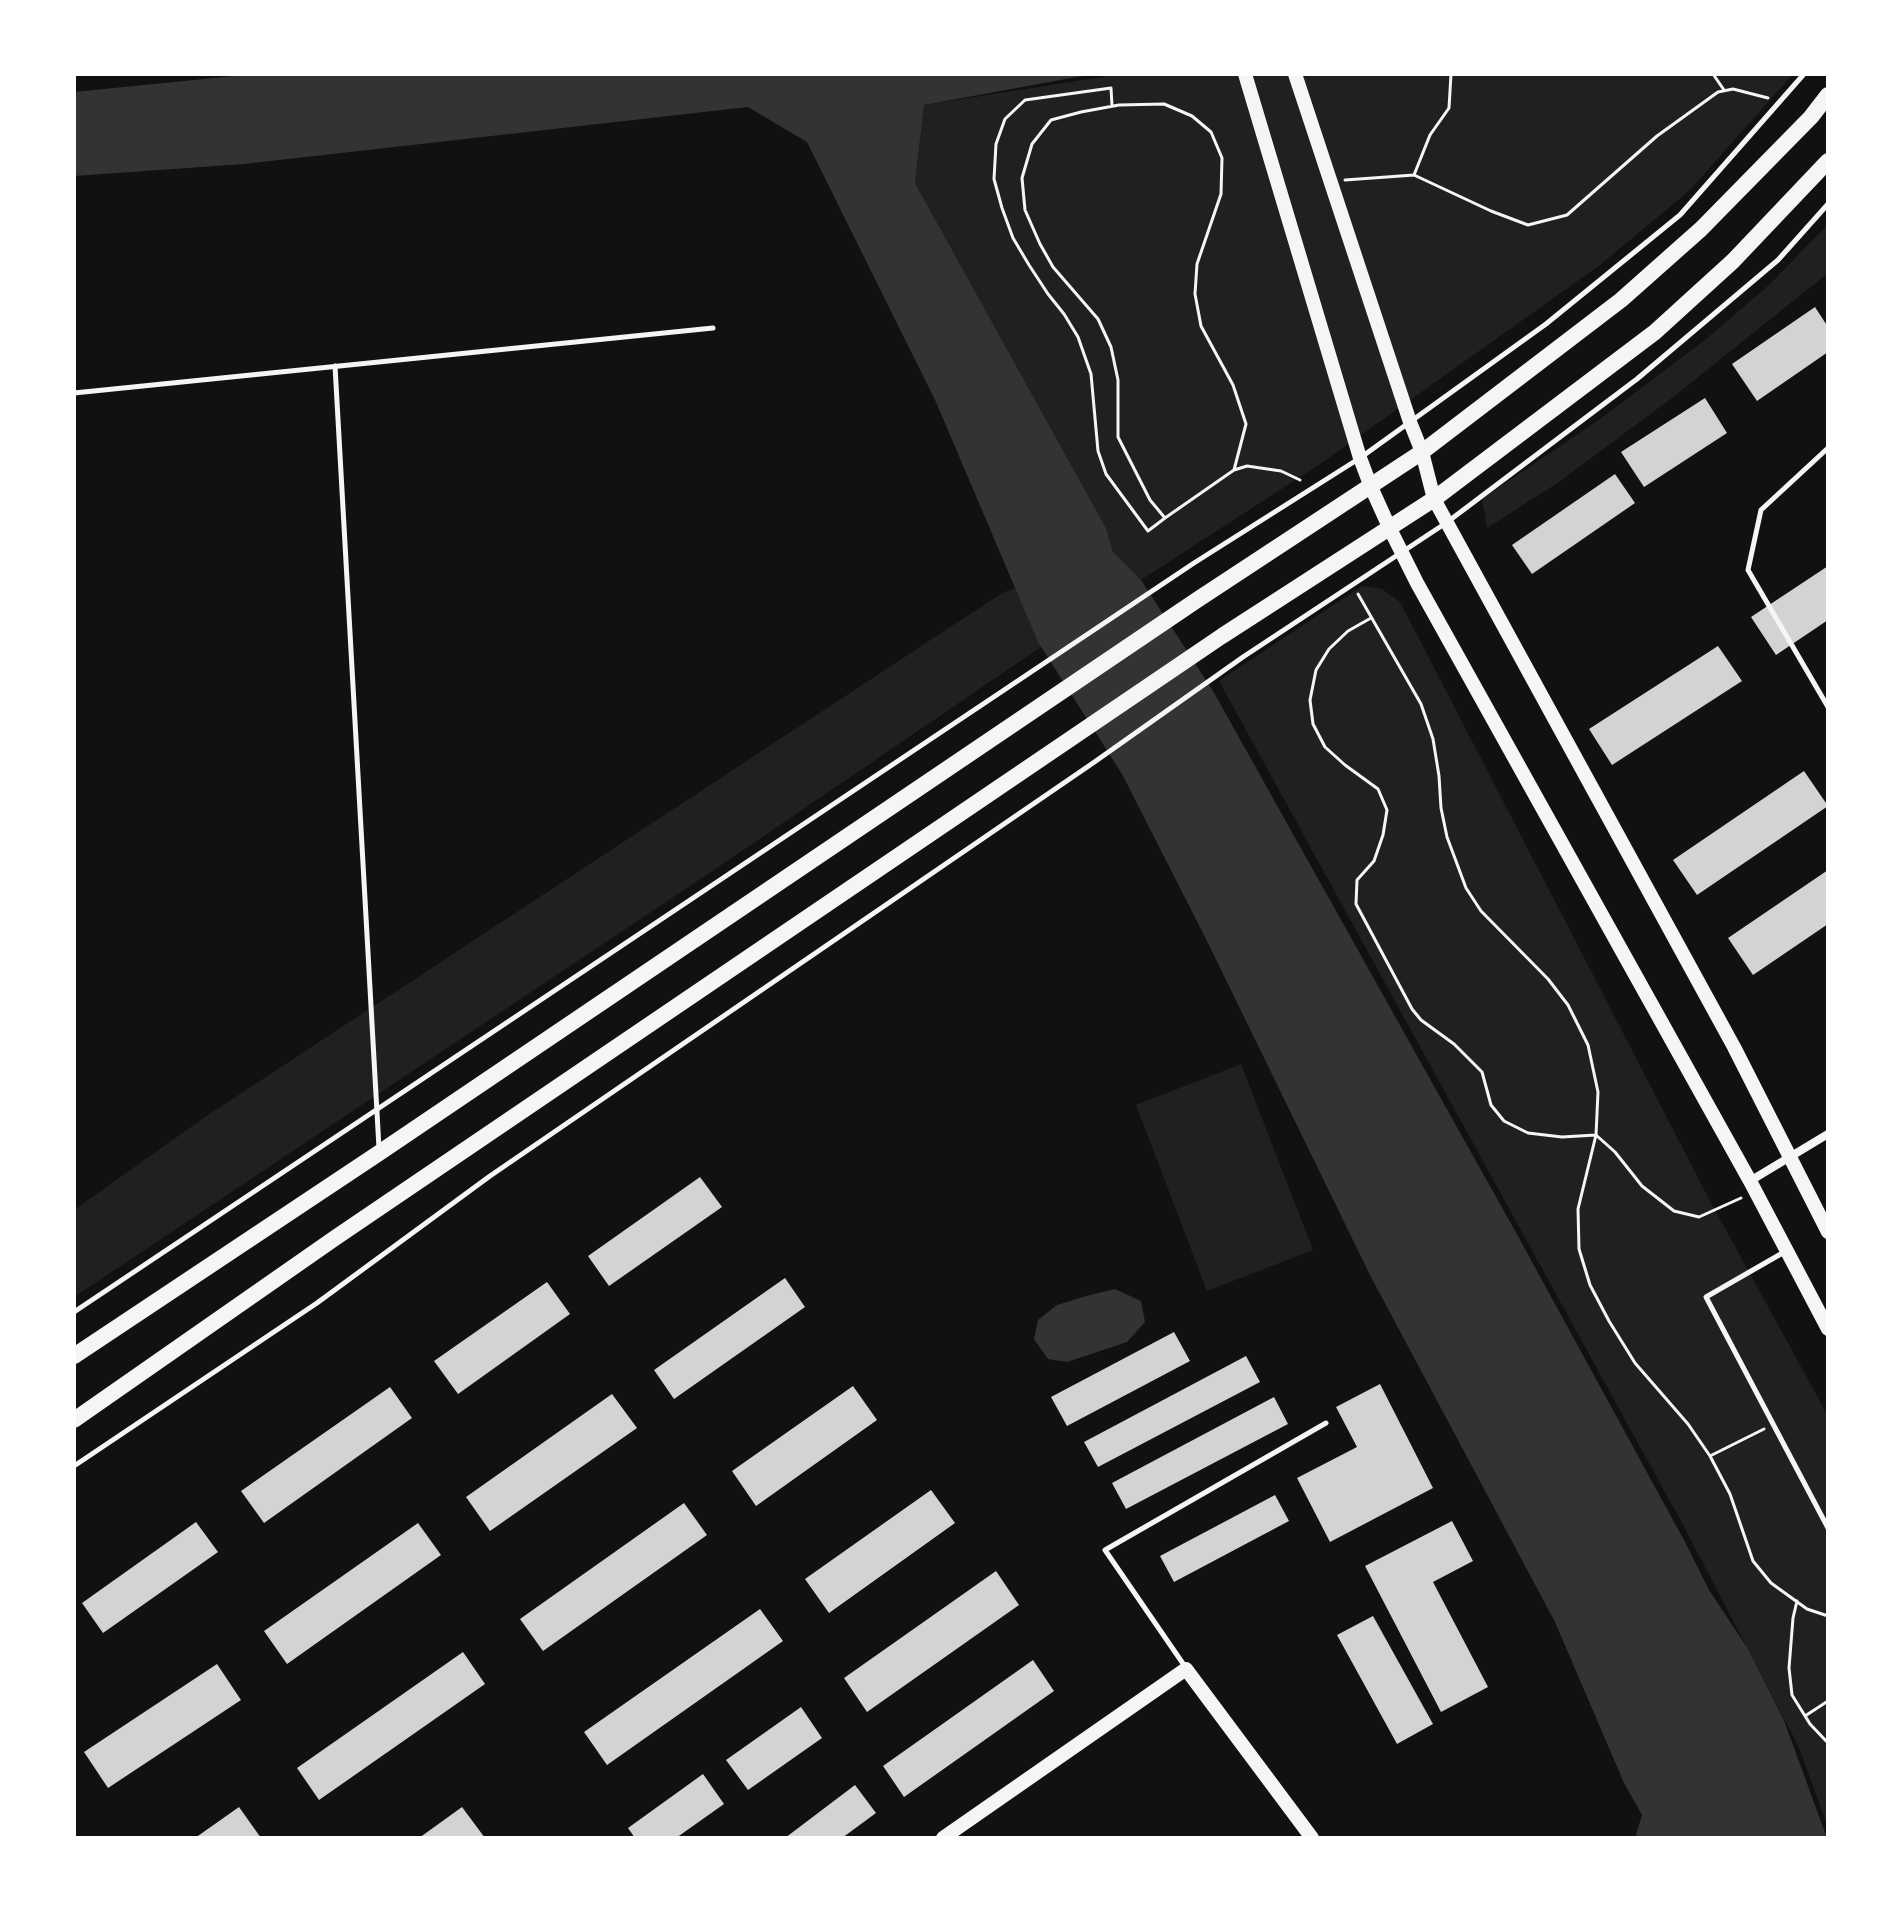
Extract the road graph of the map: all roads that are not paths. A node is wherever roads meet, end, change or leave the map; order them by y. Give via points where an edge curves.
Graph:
1 (1245, 74) edge
2 (1804, 74) edge
3 (1297, 81) edge
4 (1828, 95) edge
5 (1828, 161) edge
6 (1828, 204) edge
7 (713, 328) dead end
8 (335, 366) junction
9 (74, 393) edge
10 (1410, 422) junction
11 (1828, 448) edge
12 (1422, 452) junction
13 (1360, 458) junction
14 (1371, 487) junction
15 (1434, 499) junction
16 (1446, 523) junction
17 (1390, 529) junction
18 (1402, 551) junction
19 (1828, 707) edge
20 (1828, 1134) edge
21 (379, 1153) junction
22 (1790, 1158) junction
23 (1753, 1186) junction
24 (1828, 1232) edge
25 (1786, 1250) junction
26 (74, 1312) edge
27 (1828, 1329) edge
28 (74, 1356) edge
29 (74, 1420) edge
30 (1326, 1423) dead end
31 (74, 1466) edge
32 (1828, 1528) edge
33 (1186, 1669) junction
34 (943, 1838) edge
35 (1312, 1838) edge

1 - 13 main road
2 - 10 lane via 1680,215 1546,324
3 - 10 main road
4 - 12 main road via 1701,229 1621,300
5 - 15 main road via 1733,261 1655,332
6 - 16 lane via 1778,260 1649,369
7 - 8 lane
8 - 9 lane
8 - 21 lane
10 - 12 main road
10 - 13 lane
11 - 19 lane via 1761,510 1748,570
12 - 14 main road
12 - 15 main road
13 - 14 main road
13 - 26 lane via 1194,563
14 - 17 main road
14 - 21 main road
15 - 16 main road
15 - 17 main road
16 - 18 lane
16 - 22 main road via 1728,1034
17 - 18 main road
17 - 29 main road via 1222,636
18 - 23 main road
18 - 31 lane
20 - 22 street
21 - 28 main road
22 - 23 street
22 - 24 main road
23 - 25 main road
25 - 27 main road
25 - 32 lane via 1706,1297
30 - 33 lane via 1105,1550
33 - 34 main road
33 - 35 main road

